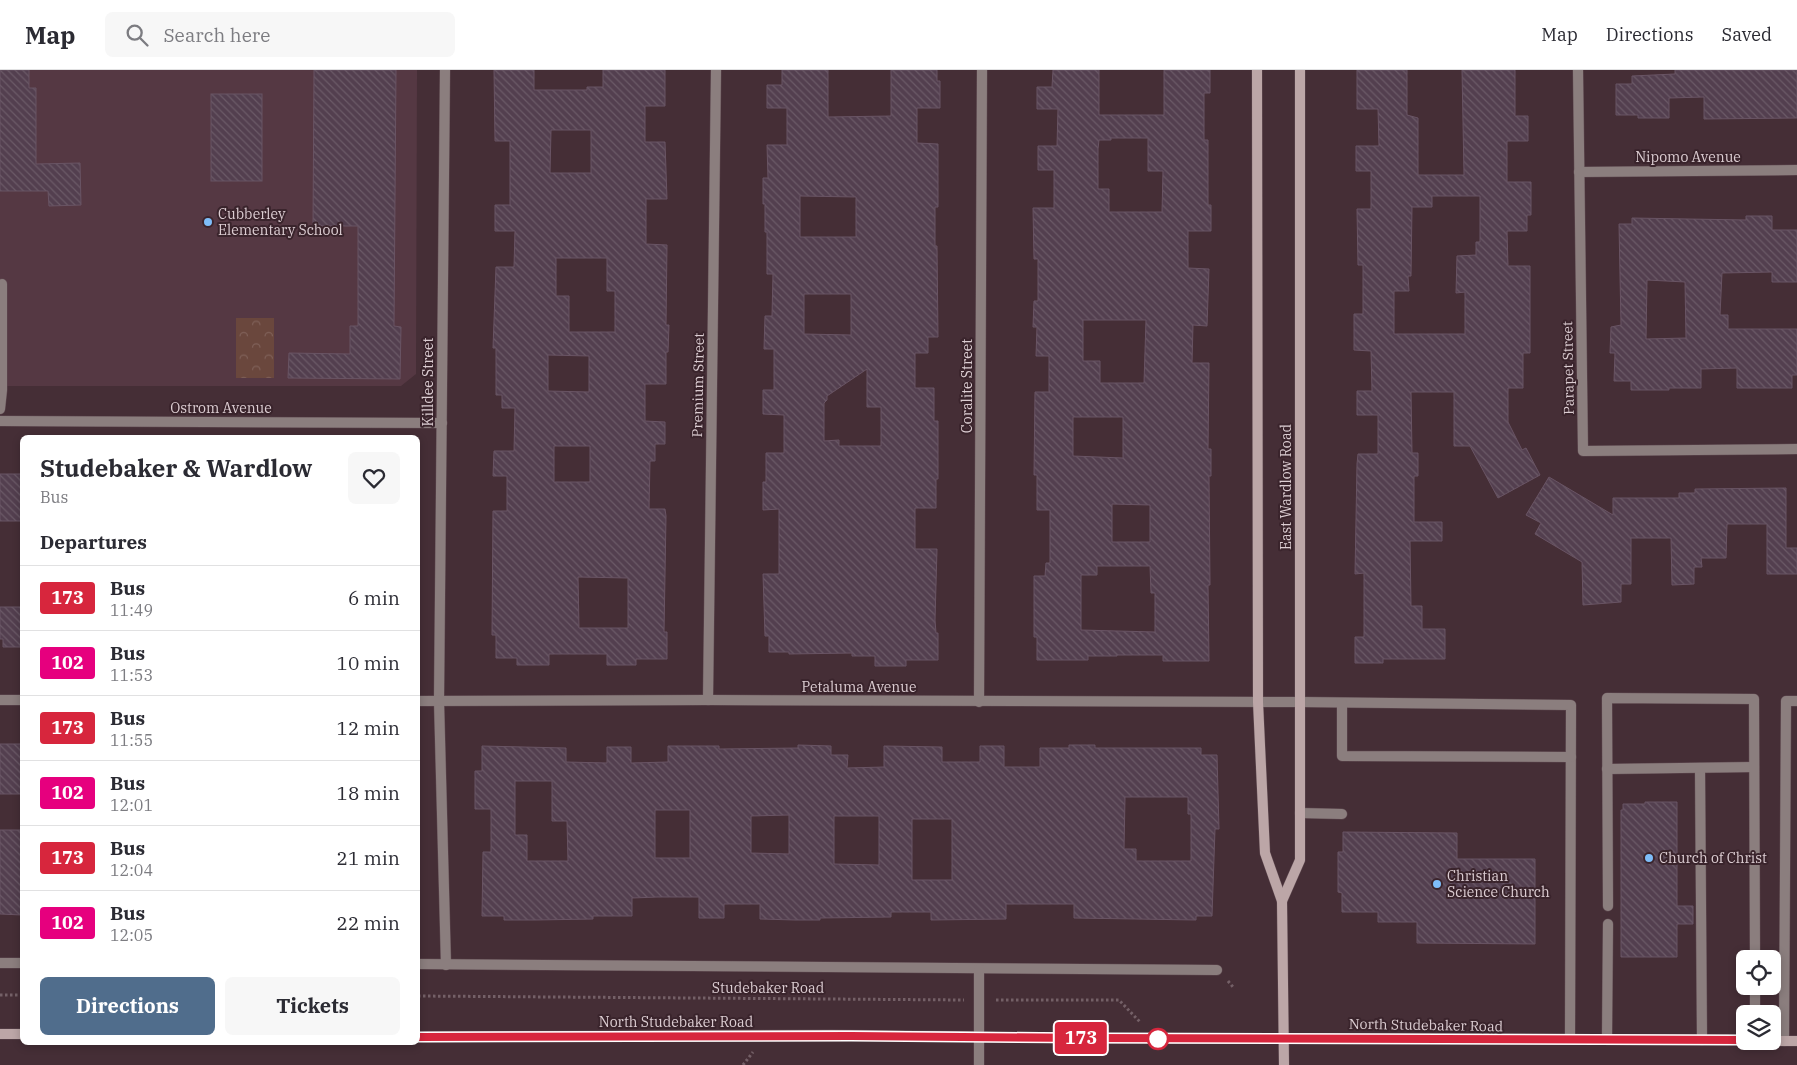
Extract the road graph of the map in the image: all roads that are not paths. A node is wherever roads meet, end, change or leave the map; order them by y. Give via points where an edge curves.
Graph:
1 (445, 70) edge
2 (716, 70) edge
3 (982, 70) edge
4 (1257, 70) edge
5 (1300, 70) edge
6 (1578, 70) edge
7 (1797, 170) edge
8 (1579, 172) junction
9 (2, 284) dead end
10 (0, 409) edge
11 (0, 421) edge
12 (442, 423) junction
13 (1797, 449) edge
14 (0, 700) edge
15 (20, 700) edge
16 (708, 700) junction
17 (420, 701) edge
18 (439, 701) junction
19 (1797, 701) edge
20 (979, 702) junction
21 (1258, 702) junction
22 (1300, 702) junction
23 (1342, 703) junction
24 (1571, 757) junction
25 (1754, 767) junction
26 (1700, 768) junction
27 (1607, 769) junction
28 (1300, 813) junction
29 (1342, 814) dead end
30 (1282, 901) junction
31 (1608, 906) dead end
32 (1608, 924) dead end
33 (1755, 950) edge
34 (0, 963) edge
35 (20, 963) edge
36 (420, 964) edge
37 (446, 965) junction
38 (978, 969) junction
39 (1217, 970) dead end
40 (0, 1034) edge
41 (20, 1034) edge
42 (979, 1036) junction
43 (420, 1037) edge
44 (1284, 1038) junction
45 (1570, 1039) junction
46 (1607, 1039) junction
47 (1702, 1040) junction
48 (1736, 1040) edge
49 (1784, 1041) joint
50 (1797, 1041) edge
51 (979, 1065) edge
52 (1284, 1065) edge

1 - 12 street, Killdee Street
2 - 16 street, Premium Street
3 - 20 street, Coralite Street
4 - 21 main road, East Wardlow Road
5 - 22 main road, East Wardlow Road
6 - 8 street, Parapet Street
7 - 8 street, Nipomo Avenue
8 - 13 street, Parapet Street via 1583,451
9 - 10 street
11 - 12 street, Ostrom Avenue
12 - 18 street, Killdee Street
14 - 15 street
16 - 18 street, Petaluma Avenue
16 - 20 street, Petaluma Avenue
17 - 18 street, Petaluma Avenue
18 - 37 street, Killdee Street
19 - 49 street via 1786,701
20 - 21 street, Petaluma Avenue
21 - 22 street, Petaluma Avenue
21 - 30 main road, East Wardlow Road via 1265,853
22 - 23 street, Petaluma Avenue
22 - 28 main road, East Wardlow Road
23 - 24 street, Petaluma Avenue via 1571,705
23 - 24 street via 1342,756
24 - 45 street
25 - 26 street
25 - 27 street via 1754,699 1607,698
25 - 33 street
26 - 27 street
26 - 47 street
27 - 31 street
28 - 29 street
28 - 30 main road, East Wardlow Road via 1300,860
30 - 44 main road, East Wardlow Road
32 - 46 street
34 - 35 street
36 - 37 street
37 - 38 street
38 - 39 street
38 - 42 street
40 - 41 main road
42 - 43 main road, North Studebaker Road
42 - 44 main road, North Studebaker Road
42 - 51 street
44 - 45 main road, North Studebaker Road
44 - 52 main road, East Wardlow Road
45 - 46 main road, North Studebaker Road
46 - 47 main road, North Studebaker Road
47 - 48 main road, North Studebaker Road
49 - 50 main road

